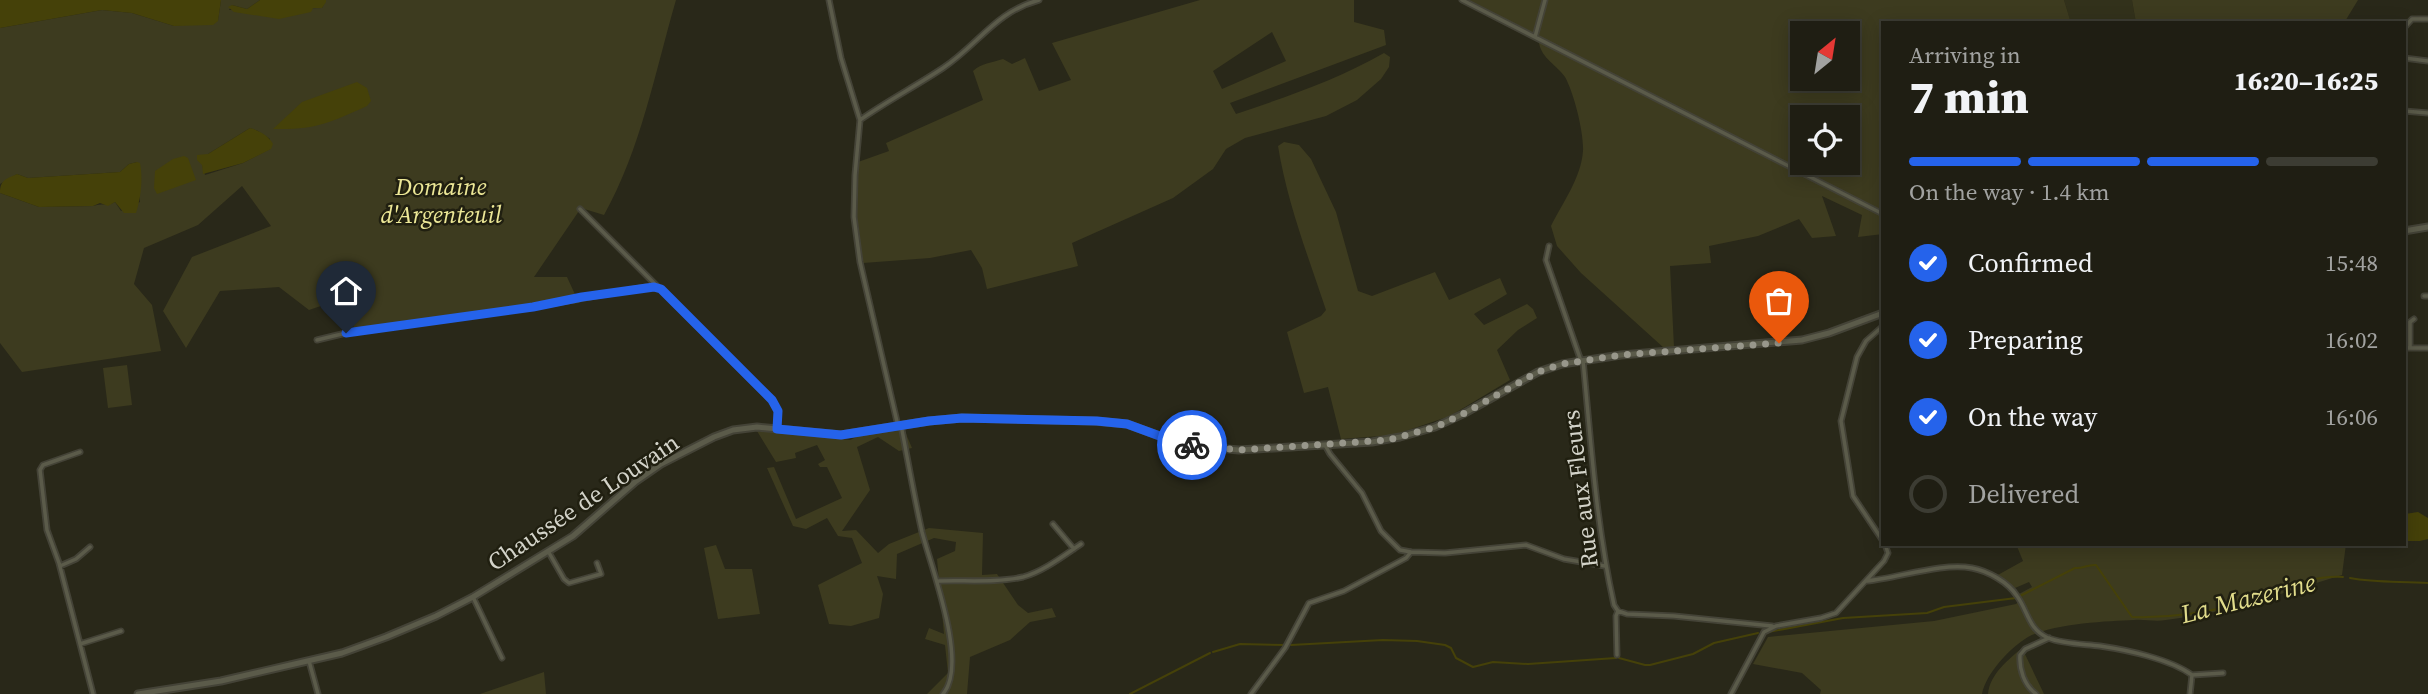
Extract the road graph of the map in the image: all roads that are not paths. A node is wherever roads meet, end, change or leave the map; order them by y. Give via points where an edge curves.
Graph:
1 (829, 0) edge
2 (1039, 0) edge
3 (1462, 0) edge
4 (1545, 0) edge
5 (2428, 19) edge
6 (2406, 26) edge
7 (1535, 37) junction
8 (2406, 58) edge
9 (2428, 61) edge
10 (2406, 111) edge
11 (2428, 113) edge
12 (860, 120) junction
13 (580, 209) dead end
14 (1881, 213) edge
15 (2428, 222) edge
16 (2428, 227) edge
17 (2407, 231) edge
18 (1549, 246) dead end
19 (661, 289) junction
20 (1881, 314) edge
21 (2414, 319) dead end
22 (1881, 328) edge
23 (317, 340) dead end
24 (2407, 348) edge
25 (2428, 348) edge
26 (1582, 360) junction
27 (899, 425) junction
28 (777, 429) junction
29 (680, 445) dead end
30 (1325, 445) junction
31 (80, 452) dead end
32 (685, 452) junction
33 (1053, 524) dead end
34 (1881, 538) edge
35 (1081, 544) dead end
36 (1885, 546) edge
37 (90, 547) dead end
38 (1074, 549) junction
39 (548, 551) junction
40 (1411, 552) junction
41 (597, 563) dead end
42 (60, 566) junction
43 (1605, 566) junction
44 (938, 581) junction
45 (1867, 581) junction
46 (473, 597) junction
47 (1618, 611) junction
48 (1776, 626) junction
49 (121, 631) dead end
50 (2049, 638) junction
51 (80, 644) junction
52 (1617, 655) dead end
53 (502, 657) dead end
54 (309, 661) junction
55 (2223, 673) dead end
56 (2192, 675) junction
57 (93, 694) edge
58 (138, 694) edge
59 (318, 694) edge
60 (943, 694) edge
61 (1251, 694) edge
62 (1731, 694) edge
63 (2036, 694) edge
64 (2190, 694) edge

1 - 12 street
2 - 12 street via 998,19 959,57
3 - 7 street
4 - 7 street
5 - 6 street via 2412,19
7 - 14 street
8 - 9 street
10 - 11 street
12 - 27 street via 854,191 860,262
13 - 19 street
15 - 17 main road
16 - 17 main road
18 - 26 street, Rue aux Fleurs via 1546,260
19 - 23 street via 646,287
19 - 28 street via 772,400 778,411
20 - 26 main road, Chaussée de Louvain via 1802,340
21 - 24 street
22 - 34 street via 1857,357 1841,421 1853,496
24 - 25 street
26 - 30 main road, Chaussée de Louvain via 1538,372 1436,427 1388,440
26 - 43 street, Rue aux Fleurs
27 - 28 main road, Chaussée de Louvain via 841,435
27 - 30 main road, Chaussée de Louvain via 962,418 1097,421 1127,424 1204,447 1239,450
27 - 44 street
28 - 32 main road, Chaussée de Louvain via 733,430
29 - 32 street
30 - 40 street via 1362,493 1381,530 1400,550
31 - 42 street via 40,468 47,530
32 - 39 main road, Chaussée de Louvain via 648,473
33 - 38 street
35 - 38 street
36 - 45 street via 1887,557
37 - 42 street
38 - 44 street via 1026,576
39 - 41 street via 569,583 601,574
39 - 46 main road, Chaussée de Louvain
40 - 43 street via 1460,552 1518,544
40 - 61 street via 1344,591 1309,603 1285,648
42 - 51 street
43 - 47 street, Rue aux Fleurs
44 - 60 street via 951,660 950,681
45 - 48 street via 1836,612
45 - 50 street via 1957,566 1981,570 2014,592 2033,627
46 - 53 street, Chaussée de Louvain
46 - 54 main road, Chaussée de Louvain via 386,638
47 - 48 street
47 - 52 street, Rue aux Fleurs
48 - 62 street via 1760,636
49 - 51 street
50 - 56 street via 2152,658
50 - 63 street via 2020,655 2024,678
51 - 57 street
54 - 58 main road, Chaussée de Louvain
54 - 59 street
55 - 56 street
56 - 64 street

